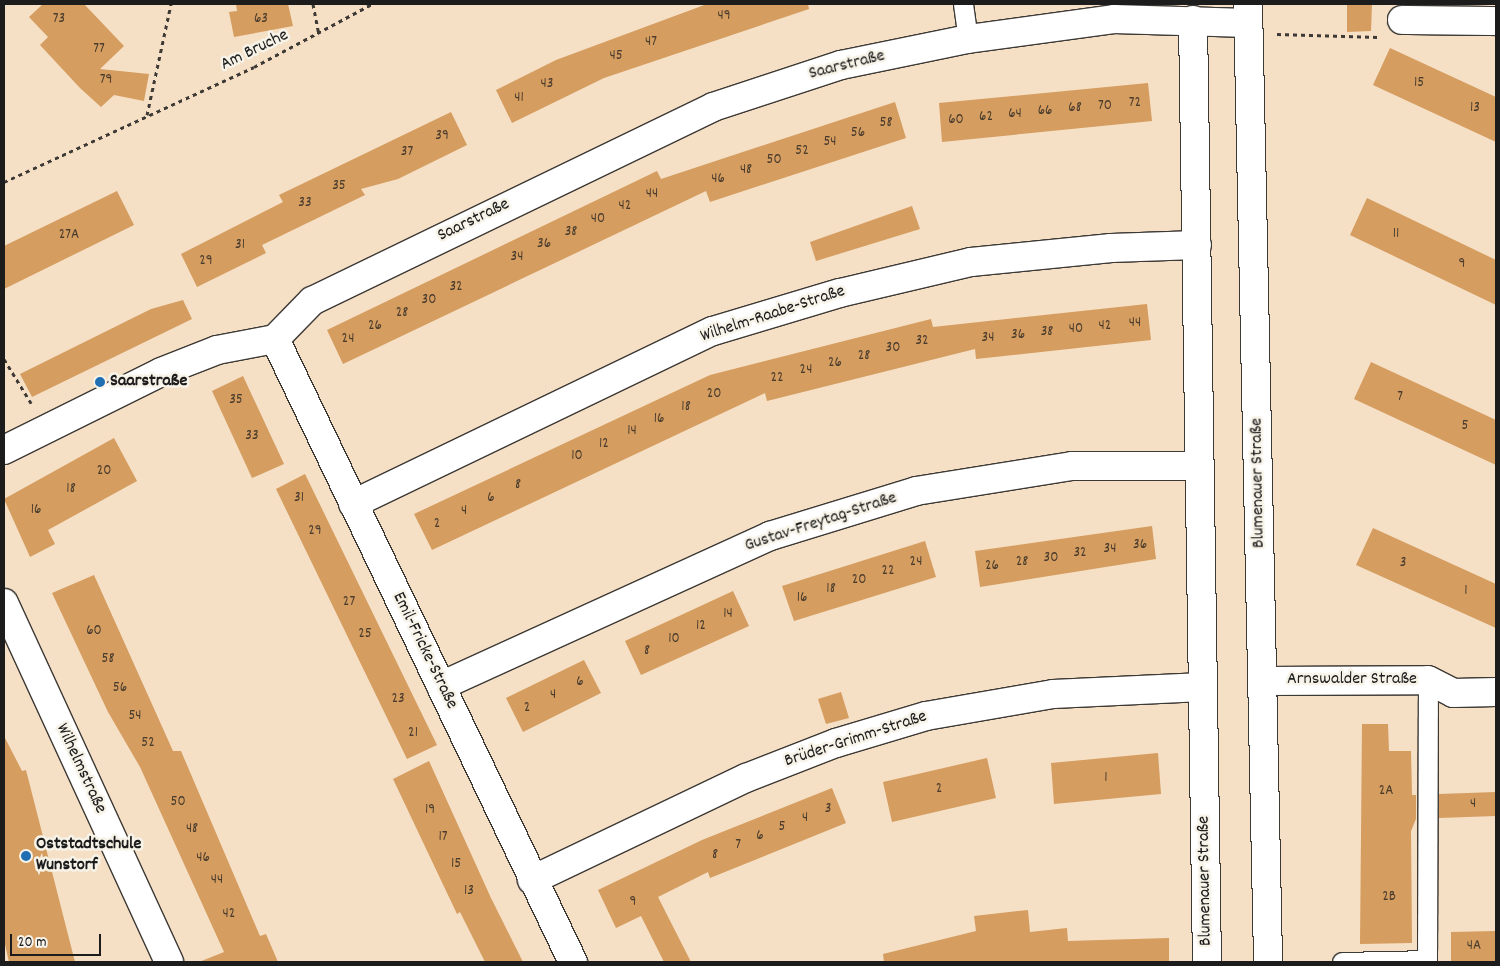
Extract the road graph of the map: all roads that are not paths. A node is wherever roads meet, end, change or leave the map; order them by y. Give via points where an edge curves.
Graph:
1 (963, 4) edge
2 (1446, 11) edge
3 (1248, 13) edge
4 (1193, 20) junction
5 (1402, 20) road end
6 (1496, 21) edge
7 (968, 39) junction
8 (1197, 246) junction
9 (275, 339) junction
10 (4, 450) edge
11 (1197, 466) junction
12 (353, 504) junction
13 (4, 603) edge
14 (1428, 680) junction
15 (1264, 681) junction
16 (441, 686) junction
17 (1202, 687) junction
18 (1496, 692) edge
19 (532, 880) junction
20 (169, 962) edge
21 (573, 962) edge
22 (1207, 962) edge
23 (1268, 962) edge
24 (1342, 962) edge

1 - 7 lane
2 - 5 street
2 - 6 street
3 - 4 street, Saarstraße
3 - 15 street, Blumenauer Straße
4 - 7 street, Saarstraße via 1114,19
4 - 8 street, Blumenauer Straße
7 - 9 street, Saarstraße via 841,66 713,106 312,301
8 - 11 street, Blumenauer Straße
8 - 12 street, Wilhelm-Raabe-Straße via 1111,248 971,262 840,293 713,331
9 - 10 street via 217,350 171,368
9 - 12 street, Emil-Fricke-Straße
11 - 16 street, Gustav-Freytag-Straße via 1072,466 916,492 770,536
11 - 17 street, Blumenauer Straße
12 - 16 street, Emil-Fricke-Straße
13 - 20 street, Wilhelmstraße
14 - 15 street, Arnswalder Straße
14 - 18 street, Arnswalder Straße via 1453,693
14 - 24 lane via 1427,960
15 - 23 street, Blumenauer Straße
16 - 19 street, Emil-Fricke-Straße
17 - 19 street, Brüder-Grimm-Straße via 1053,694 926,716 836,743 746,778
17 - 22 street, Blumenauer Straße
19 - 21 street, Emil-Fricke-Straße

